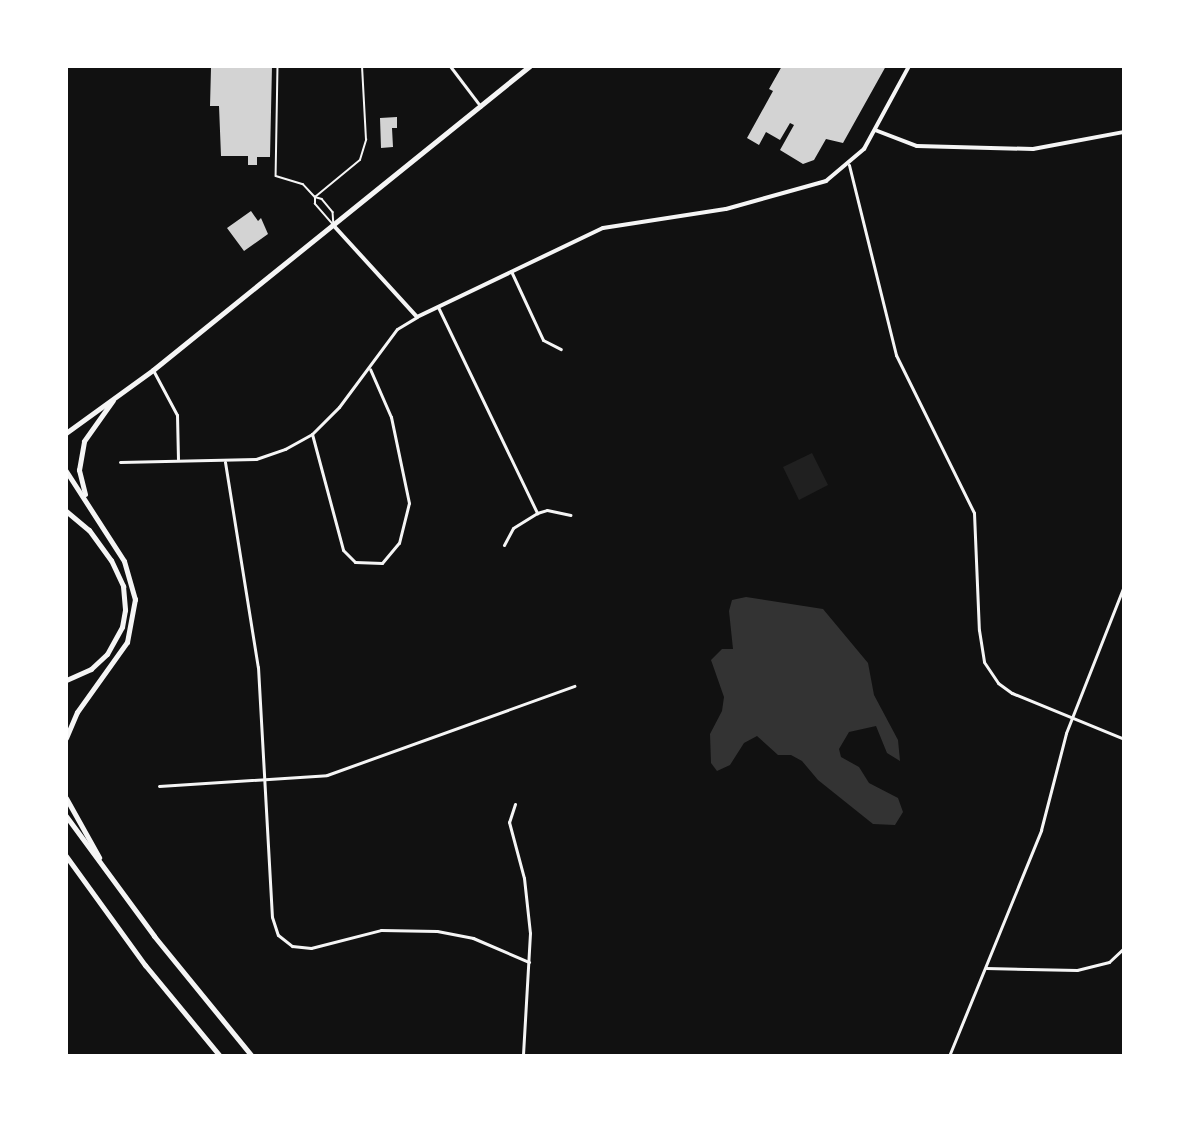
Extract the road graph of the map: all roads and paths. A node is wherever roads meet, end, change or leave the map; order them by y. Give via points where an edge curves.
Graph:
1 (278, 66) edge
2 (362, 66) edge
3 (450, 66) edge
4 (530, 66) edge
5 (909, 66) edge
6 (481, 107) junction
7 (876, 130) junction
8 (1124, 132) edge
9 (849, 165) junction
10 (315, 197) junction
11 (334, 226) junction
12 (511, 271) junction
13 (438, 307) junction
14 (417, 317) junction
15 (561, 349) dead end
16 (370, 369) junction
17 (153, 370) junction
18 (113, 400) junction
19 (66, 433) edge
20 (312, 434) junction
21 (178, 459) junction
22 (120, 462) dead end
23 (225, 462) junction
24 (66, 471) edge
25 (90, 507) junction
26 (66, 511) edge
27 (537, 513) junction
28 (570, 515) dead end
29 (504, 545) dead end
30 (1124, 586) edge
31 (66, 680) edge
32 (574, 686) dead end
33 (1071, 718) junction
34 (66, 738) edge
35 (1124, 739) edge
36 (265, 780) junction
37 (159, 786) dead end
38 (66, 798) edge
39 (515, 804) dead end
40 (66, 816) edge
41 (66, 856) edge
42 (122, 895) junction
43 (1124, 948) edge
44 (529, 962) junction
45 (986, 968) junction
46 (220, 1056) edge
47 (252, 1056) edge
48 (523, 1056) edge
49 (949, 1056) edge

1 - 10 lane via 276,176 303,184
2 - 10 lane via 366,140 360,160
3 - 6 street
4 - 6 main road
5 - 7 street
6 - 11 main road
7 - 8 street via 917,146 1033,149
7 - 9 street
9 - 12 street via 817,186 783,196 603,228
9 - 33 street via 896,355 974,513 984,663 998,683 1012,693
10 - 11 lane via 325,219
10 - 11 lane via 333,212
11 - 14 street
11 - 17 main road
12 - 13 street
12 - 15 street via 543,340
13 - 14 street
13 - 27 street
14 - 16 street via 398,329
16 - 20 street
16 - 20 street via 391,417 409,502 399,543 382,563 355,562 343,550
17 - 18 main road
17 - 21 street via 177,415
18 - 19 main road
18 - 25 highway via 91,426 79,457 81,483
20 - 23 street via 256,459
21 - 22 street
21 - 23 street
23 - 36 street via 258,667
24 - 25 highway
25 - 34 highway via 130,573 135,610 127,642 76,715
26 - 31 highway via 89,530 111,560 123,586 125,602 122,627 107,654 91,669
27 - 28 street via 547,510
27 - 29 street via 513,528
30 - 33 street
32 - 36 street via 327,775
33 - 35 street
33 - 45 street via 1041,830
36 - 37 street
36 - 44 street via 272,917 284,941 311,948 366,932 418,929 474,938
38 - 42 highway
39 - 44 street via 509,822 527,897
40 - 42 highway
41 - 46 highway via 145,965
42 - 47 highway
43 - 45 street via 1109,962 1093,968
44 - 48 street
45 - 49 street

